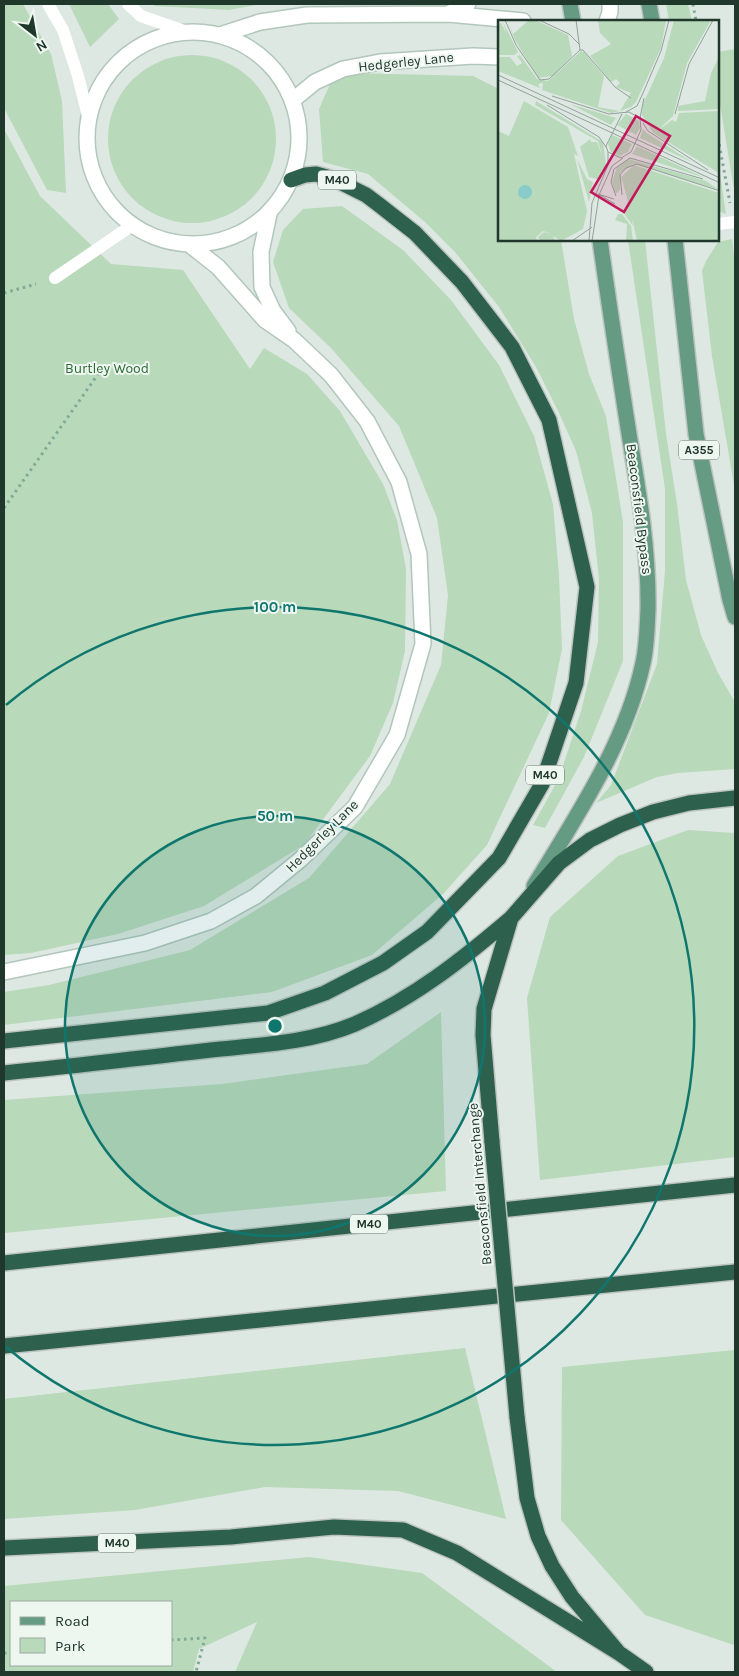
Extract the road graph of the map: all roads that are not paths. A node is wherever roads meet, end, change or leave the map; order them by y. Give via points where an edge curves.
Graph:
1 (48, 4) edge
2 (128, 4) edge
3 (468, 4) edge
4 (570, 4) edge
5 (610, 4) edge
6 (649, 4) edge
7 (448, 14) junction
8 (512, 20) edge
9 (574, 20) edge
10 (607, 20) edge
11 (652, 20) edge
12 (187, 32) junction
13 (220, 35) junction
14 (473, 56) junction
15 (498, 57) edge
16 (498, 65) edge
17 (293, 100) junction
18 (88, 116) junction
19 (291, 180) junction
20 (269, 214) junction
21 (734, 222) edge
22 (719, 224) edge
23 (131, 226) junction
24 (600, 241) edge
25 (676, 241) edge
26 (190, 245) junction
27 (56, 278) road end
28 (294, 340) junction
29 (735, 617) edge
30 (735, 798) edge
31 (524, 901) junction
32 (511, 918) junction
33 (4, 972) edge
34 (4, 1041) edge
35 (4, 1073) edge
36 (735, 1185) edge
37 (4, 1263) edge
38 (735, 1272) edge
39 (4, 1346) edge
40 (4, 1548) edge
41 (619, 1653) junction
42 (646, 1672) edge

1 - 18 lane via 63,30
2 - 12 lane via 141,16
3 - 7 street
4 - 9 main road
5 - 10 street
6 - 11 main road
7 - 8 street
7 - 13 street via 307,14 260,22
12 - 13 street
12 - 18 street via 154,39 124,57 101,84
13 - 17 street via 251,49 270,65
14 - 15 street, Hedgerley Lane
14 - 16 street
14 - 17 street, Hedgerley Lane via 380,62 343,69 315,82
17 - 19 street via 299,126 299,154
18 - 23 street via 86,147 93,178 109,204
19 - 20 street
19 - 34 highway, M40 via 316,174 338,180 366,195 414,233 462,282 512,347 549,420 587,587 576,682 542,784 499,858 427,932 383,964 325,993 268,1013
20 - 26 street via 246,231 218,242
20 - 28 street, Hedgerley Lane via 261,252 262,287 273,311
21 - 22 lane
23 - 26 street via 159,240
23 - 27 lane
24 - 31 main road, Beaconsfield Bypass via 643,520 648,577 643,662 612,749 584,803
25 - 29 main road, A355 via 696,434
26 - 28 street, Hedgerley Lane via 218,267 265,320
28 - 33 street, Hedgerley Lane via 331,375 367,421 399,482 419,554 424,644 397,735 354,808 301,859 256,896 211,921 145,943
30 - 31 highway, Beaconsfield Interchange via 690,803 653,812 605,832 559,863
31 - 32 highway, Beaconsfield Interchange
32 - 35 highway via 435,979 388,1008 326,1034 276,1043
32 - 41 highway, Beaconsfield Interchange, bridge via 484,1009 483,1034 527,1498 538,1536 552,1566 572,1597
36 - 37 highway, M40
38 - 39 highway
40 - 41 highway, M40 via 231,1537 334,1527 403,1530 457,1553
41 - 42 highway, Beaconsfield Interchange

